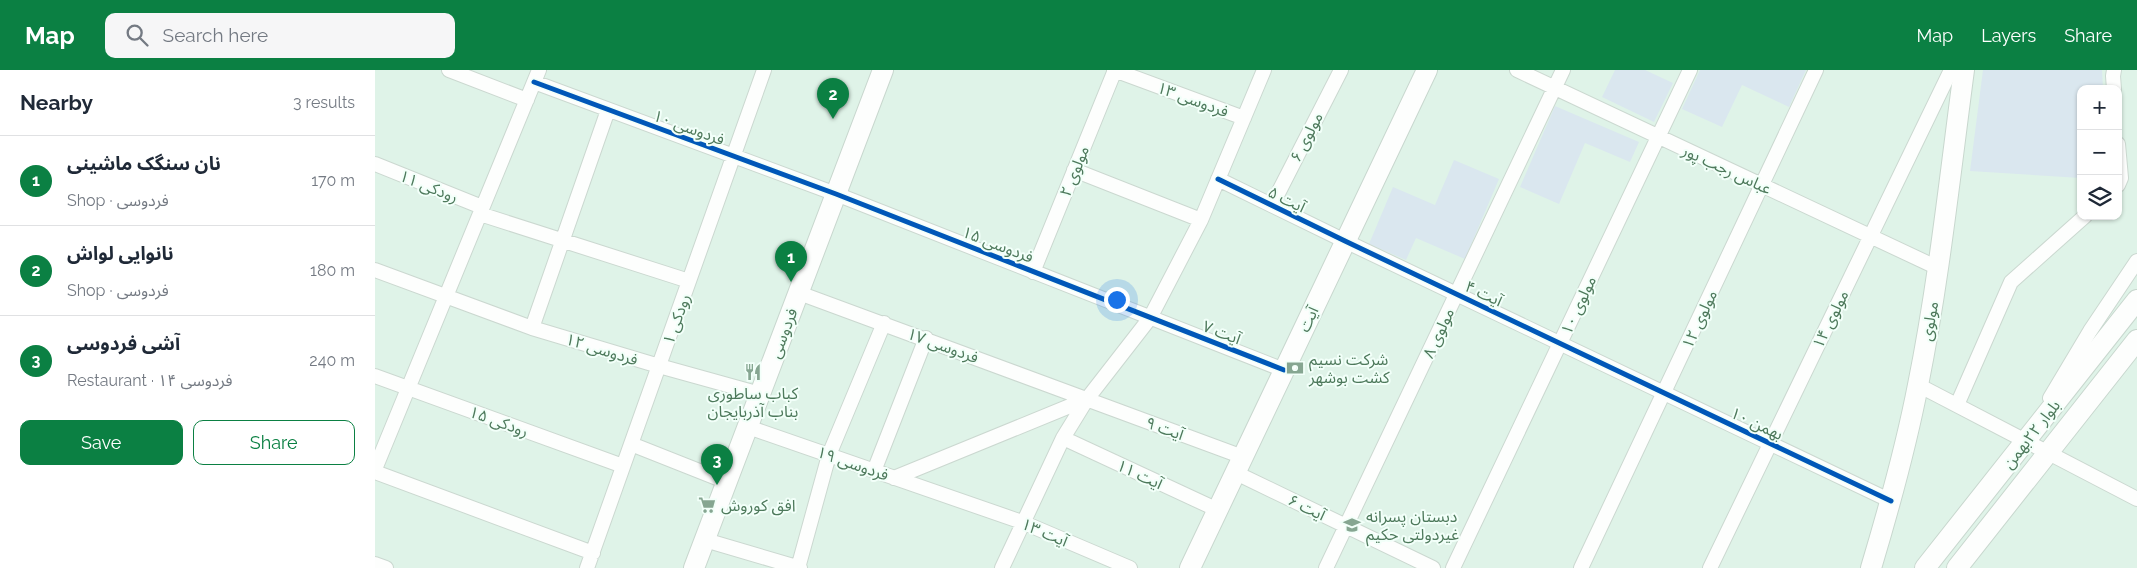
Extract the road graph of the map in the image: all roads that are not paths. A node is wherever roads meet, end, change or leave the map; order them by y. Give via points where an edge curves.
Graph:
1 (449, 70) edge
2 (764, 70) edge
3 (883, 70) edge
4 (1114, 70) edge
5 (1265, 70) edge
6 (1341, 70) edge
7 (1427, 70) edge
8 (1517, 70) edge
9 (1563, 70) edge
10 (1690, 70) edge
11 (1816, 70) edge
12 (1951, 70) edge
13 (1964, 70) edge
14 (2114, 70) edge
15 (536, 76) edge
16 (2114, 85) edge
17 (1554, 88) junction
18 (527, 100) junction
19 (608, 110) junction
20 (1244, 118) junction
21 (1658, 137) junction
22 (733, 156) junction
23 (375, 164) edge
24 (1074, 170) junction
25 (1219, 179) junction
26 (1762, 185) junction
27 (836, 194) junction
28 (1272, 205) junction
29 (481, 211) junction
30 (1201, 220) junction
31 (2081, 220) edge
32 (1870, 236) junction
33 (562, 240) junction
34 (1345, 241) junction
35 (2137, 261) edge
36 (1938, 268) junction
37 (375, 270) edge
38 (1033, 272) junction
39 (689, 281) junction
40 (799, 293) junction
41 (1456, 294) junction
42 (447, 296) junction
43 (2137, 300) edge
44 (1150, 318) junction
45 (883, 323) junction
46 (532, 328) junction
47 (926, 338) junction
48 (2137, 340) edge
49 (1560, 343) junction
50 (659, 366) junction
51 (1612, 368) joint
52 (1284, 370) junction
53 (375, 376) edge
54 (1918, 384) junction
55 (409, 388) junction
56 (1664, 393) junction
57 (760, 394) junction
58 (1087, 399) junction
59 (1957, 405) junction
60 (748, 427) junction
61 (1063, 438) junction
62 (2024, 441) junction
63 (1770, 443) junction
64 (631, 444) junction
65 (2048, 454) junction
66 (829, 455) junction
67 (1239, 465) junction
68 (623, 466) junction
69 (375, 470) edge
70 (875, 471) junction
71 (895, 478) junction
72 (727, 482) junction
73 (2137, 499) edge
74 (958, 500) joint
75 (1891, 501) junction
76 (1218, 510) junction
77 (1022, 522) junction
78 (1346, 526) junction
79 (705, 540) junction
80 (593, 553) junction
81 (375, 564) edge
82 (386, 568) edge
83 (587, 568) edge
84 (694, 568) edge
85 (798, 568) edge
86 (1002, 568) edge
87 (1130, 568) edge
88 (1190, 568) edge
89 (1326, 568) edge
90 (1433, 568) edge
91 (1453, 568) edge
92 (1581, 568) edge
93 (1710, 568) edge
94 (1871, 568) edge
95 (1925, 568) edge
96 (1957, 568) edge

1 - 18 street
2 - 22 street, رودکی ۱
3 - 27 main road, فردوسی
4 - 20 street, فردوسی ۱۳
4 - 24 street, مولوی ۲
5 - 20 street
6 - 28 street, مولوی ۶
7 - 34 main road, آیت
8 - 17 street, عباس رجب پور
9 - 17 street, مولوی ۸
10 - 21 street, مولوی ۱۰
11 - 26 street, مولوی ۱۲
12 - 32 street, مولوی ۱۴
13 - 36 main road, مولوی
14 - 16 street
15 - 18 street
15 - 19 street, فردوسی ۱۰
17 - 21 street, عباس رجب پور
17 - 41 street, مولوی ۸
18 - 29 street
19 - 22 street, فردوسی ۱۰
19 - 33 street
20 - 25 street
21 - 26 street, عباس رجب پور
21 - 49 street, مولوی ۱۰
22 - 27 street, فردوسی ۱۰
22 - 39 street, رودکی ۱
23 - 29 street, رودکی ۱۱
24 - 30 street
24 - 38 street, مولوی ۲
25 - 28 street, آیت ۵
25 - 30 street
26 - 32 street, عباس رجب پور
26 - 56 street, مولوی ۱۲
27 - 38 street, فردوسی ۱۵
27 - 40 main road, فردوسی
28 - 34 street, آیت ۵
29 - 33 street, رودکی ۱۱
29 - 42 street
30 - 44 street
31 - 59 street via 2011,282
32 - 36 street, عباس رجب پور
32 - 63 street, مولوی ۱۴
33 - 39 street, رودکی ۱۱
33 - 46 street
34 - 41 street, آیت ۴
34 - 52 main road, آیت
35 - 62 street via 2090,331
36 - 54 main road, مولوی
37 - 42 street, فردوسی ۱۲
38 - 44 street, فردوسی ۱۵
39 - 50 street, رودکی ۱
40 - 45 street, فردوسی ۱۷
40 - 57 main road, فردوسی
41 - 49 street, آیت ۴
41 - 78 street, مولوی ۸
42 - 46 street, فردوسی ۱۲
42 - 55 street
43 - 62 main road, بلوار ۲۲بهمن
44 - 52 street, آیت ۷
44 - 58 street
45 - 47 street, فردوسی ۱۷
45 - 66 street
46 - 50 street, فردوسی ۱۲
47 - 58 street, فردوسی ۱۷
47 - 70 street
48 - 65 main road, بلوار ۲۲بهمن
49 - 51 street, آیت ۴
49 - 91 street, مولوی ۱۰
50 - 57 street, فردوسی ۱۲
50 - 64 street, رودکی ۱
51 - 56 street, بهمن ۱۰
52 - 67 main road, آیت
53 - 55 street, رودکی ۱۵
54 - 59 street
54 - 75 main road, مولوی
55 - 68 street, رودکی ۱۵
55 - 69 street
56 - 63 street, بهمن ۱۰
56 - 92 street, مولوی ۱۲
57 - 60 main road, فردوسی
58 - 61 street
58 - 67 street, آیت ۹
58 - 71 street
59 - 62 street
60 - 66 street, فردوسی ۱۹
60 - 72 main road, فردوسی
61 - 76 street, آیت ۱۱
61 - 77 street
62 - 65 street
62 - 95 main road, بلوار ۲۲بهمن
63 - 75 street, بهمن ۱۰
63 - 93 street, مولوی ۱۴
64 - 68 street, رودکی ۱
64 - 72 street
65 - 73 street
65 - 96 main road, بلوار ۲۲بهمن
66 - 70 street, فردوسی ۱۹
66 - 85 street
67 - 76 main road, آیت
67 - 78 street, آیت ۶
68 - 80 street, رودکی ۱
69 - 80 street
70 - 71 street, فردوسی ۱۹
71 - 74 street, فردوسی ۱۹
72 - 79 main road, فردوسی
74 - 77 street, آیت ۱۳
75 - 94 main road, مولوی
76 - 88 main road, آیت
77 - 86 street
77 - 87 street, آیت ۱۳
78 - 89 street, مولوی ۸
78 - 90 street, آیت ۶
79 - 84 main road, فردوسی
79 - 85 street
80 - 83 street, رودکی ۱
81 - 82 street

